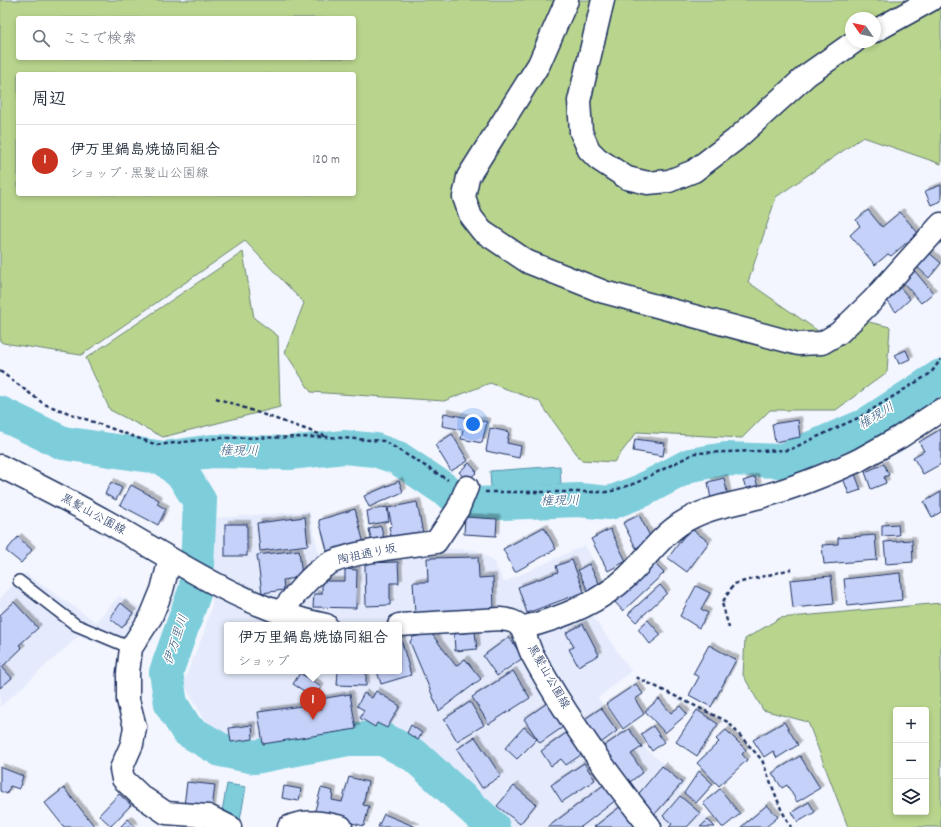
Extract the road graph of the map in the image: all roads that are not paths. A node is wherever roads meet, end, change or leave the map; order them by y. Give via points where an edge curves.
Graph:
1 (568, 0) edge
2 (603, 0) edge
3 (931, 0) edge
4 (881, 28) edge
5 (845, 48) edge
6 (941, 224) edge
7 (941, 410) edge
8 (0, 466) edge
9 (464, 496) road end
10 (177, 563) junction
11 (19, 581) dead end
12 (280, 613) junction
13 (310, 622) edge
14 (402, 625) edge
15 (522, 628) junction
16 (131, 648) junction
17 (230, 827) edge
18 (289, 827) edge
19 (341, 827) edge
20 (650, 827) edge

1 - 6 street via 539,64 468,176 464,197 470,217 482,231 528,262 604,292 798,344 822,343 839,333 872,302
2 - 5 street via 579,101 581,132 589,150 598,159 627,178 648,183 669,181 694,171 735,140 807,75
3 - 4 street
7 - 15 street via 857,461 811,482 703,512 681,524 660,541 627,577 599,598 573,612
8 - 10 street, 黒髪山公園線 via 111,524
9 - 12 street, 陶祖通り坂 via 436,542 353,556 330,563 313,576
10 - 12 street, 黒髪山公園線 via 214,584
10 - 16 street via 151,617
11 - 16 lane via 76,625
12 - 13 street
14 - 15 street via 500,619 514,621
15 - 20 street, 黒髪山公園線 via 531,653 573,720
16 - 17 street via 128,700 135,727 132,744 121,769 123,779 141,796 166,813 208,816
18 - 19 street via 296,824 323,823

